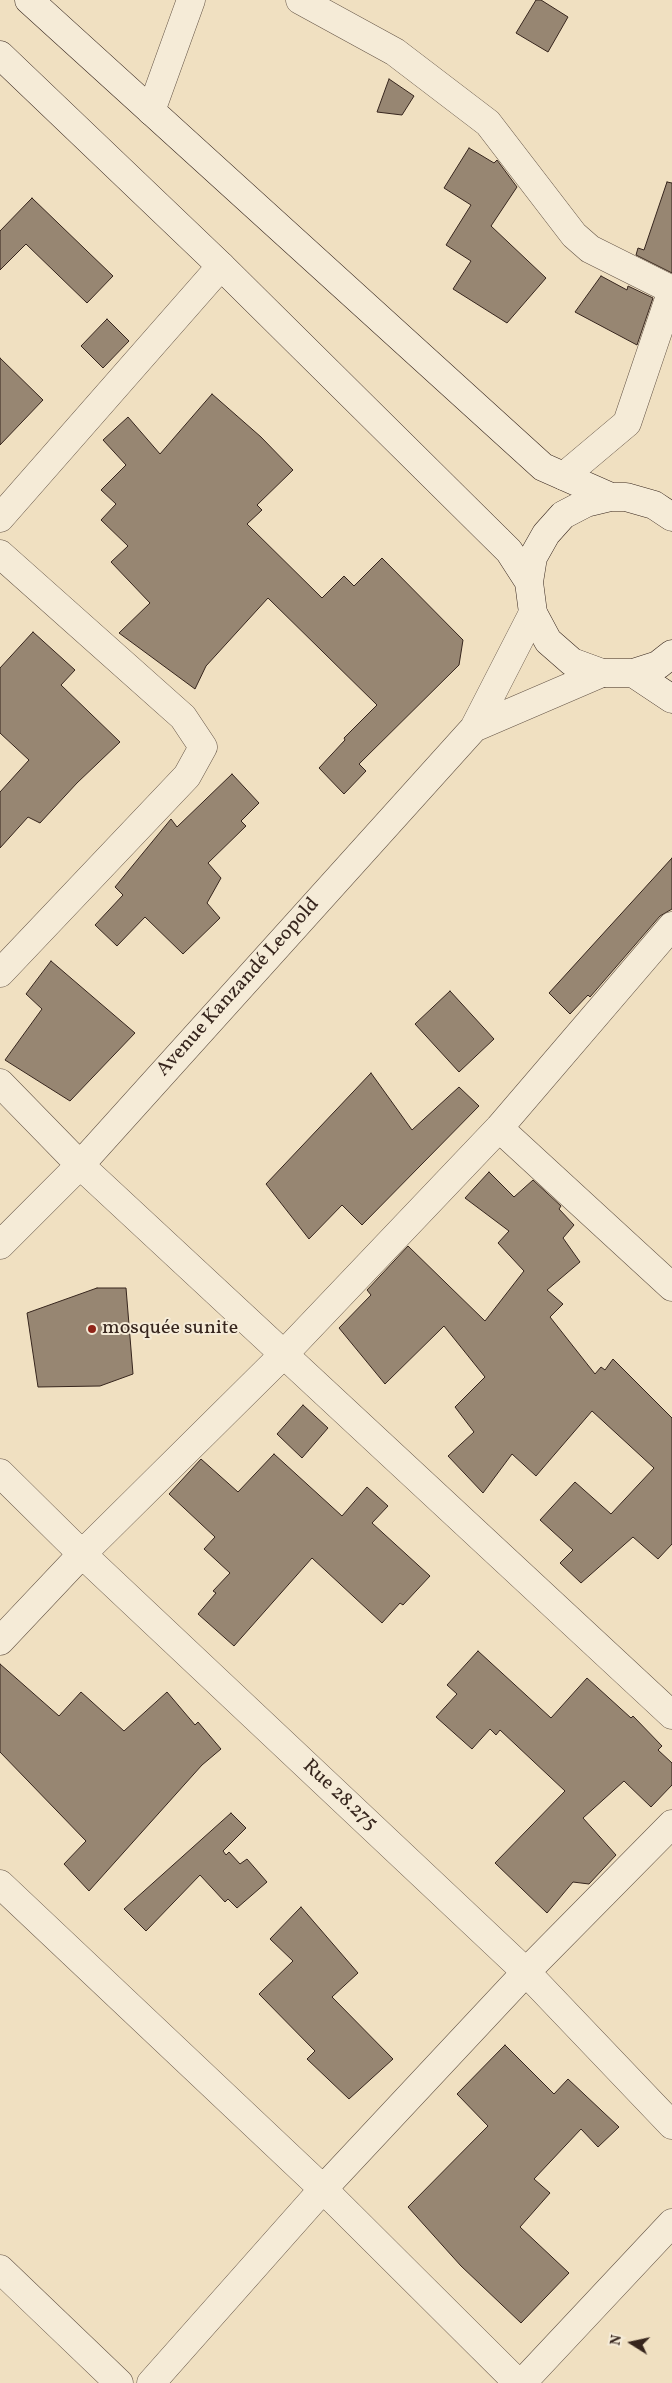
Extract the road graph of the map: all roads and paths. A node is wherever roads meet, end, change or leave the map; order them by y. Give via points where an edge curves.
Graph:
1 (191, 0) edge
2 (33, 2) edge
3 (319, 3) edge
4 (0, 55) edge
5 (151, 111) junction
6 (221, 266) junction
7 (672, 290) edge
8 (564, 476) junction
9 (611, 497) junction
10 (672, 517) edge
11 (0, 518) edge
12 (0, 554) edge
13 (529, 582) junction
14 (533, 613) junction
15 (672, 654) edge
16 (602, 673) junction
17 (633, 673) junction
18 (672, 699) edge
19 (474, 728) junction
20 (672, 926) edge
21 (0, 973) edge
22 (0, 1083) edge
23 (499, 1128) junction
24 (80, 1165) junction
25 (0, 1245) edge
26 (672, 1287) edge
27 (284, 1354) junction
28 (0, 1473) edge
29 (82, 1554) junction
30 (0, 1641) edge
31 (672, 1715) edge
32 (672, 1824) edge
33 (0, 1884) edge
34 (526, 1972) junction
35 (672, 2125) edge
36 (323, 2189) junction
37 (672, 2223) edge
38 (0, 2269) edge
39 (119, 2383) edge
40 (151, 2383) edge
41 (518, 2383) edge
42 (522, 2383) edge

1 - 5 street
2 - 5 street
3 - 7 street via 395,52 488,123 574,235 590,250
4 - 6 street
5 - 8 street via 543,467
6 - 11 street
6 - 13 street via 509,551
7 - 8 street via 627,423
8 - 9 street
9 - 10 street via 626,497 654,505
9 - 13 street via 586,503 563,515 546,534 534,556
12 - 21 street via 183,717 203,747 187,776
13 - 14 street
14 - 16 street via 548,641 560,652 572,662
14 - 19 street
15 - 17 street via 658,665
16 - 17 street
16 - 19 street
17 - 18 street
19 - 24 street, Avenue Kanzandé Leopold
20 - 23 street
22 - 24 street
23 - 26 street
23 - 27 street
24 - 25 street, Avenue Kanzandé Leopold
24 - 27 street
27 - 29 street
27 - 31 street
28 - 29 street, Rue 28.275
29 - 30 street
29 - 34 street, Rue 28.275
32 - 34 street
33 - 36 street
34 - 35 street, Rue 28.275
34 - 36 street
36 - 40 street
36 - 41 street
37 - 42 street
38 - 39 street

